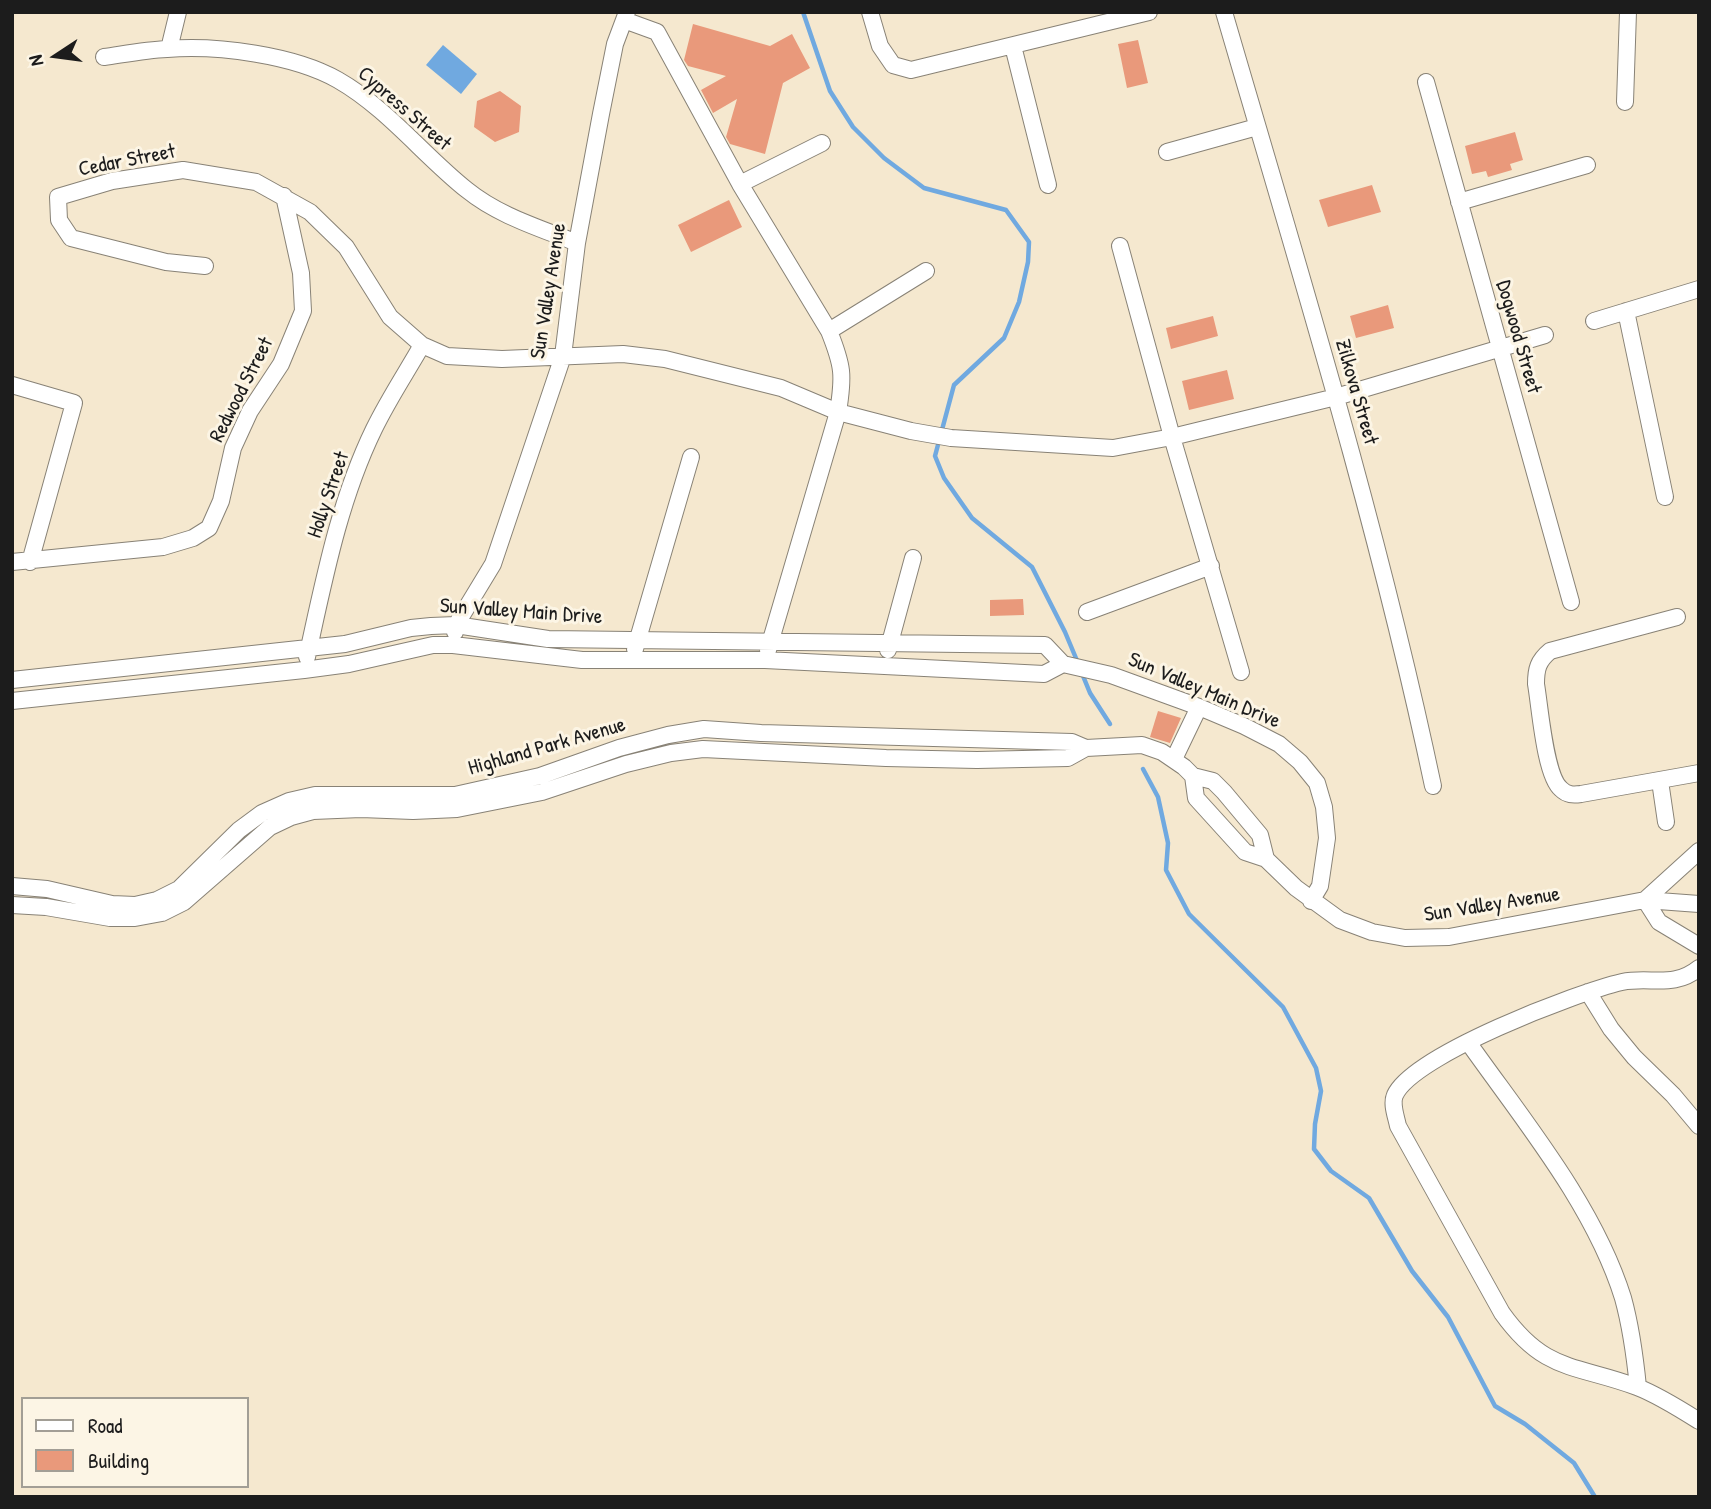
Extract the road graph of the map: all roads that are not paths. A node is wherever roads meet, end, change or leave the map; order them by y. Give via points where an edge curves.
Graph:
1 (177, 12) edge
2 (870, 12) edge
3 (1149, 12) edge
4 (1224, 12) edge
5 (1628, 12) edge
6 (625, 16) edge
7 (1013, 47) junction
8 (169, 49) junction
9 (104, 57) dead end
10 (1426, 82) dead end
11 (1625, 102) dead end
12 (1257, 127) junction
13 (822, 142) dead end
14 (1167, 152) dead end
15 (1587, 165) dead end
16 (740, 184) junction
17 (1048, 185) dead end
18 (284, 196) junction
19 (1459, 202) junction
20 (577, 243) junction
21 (1120, 246) dead end
22 (205, 266) dead end
23 (926, 271) dead end
24 (1699, 289) edge
25 (1626, 311) junction
26 (1594, 321) dead end
27 (829, 331) junction
28 (1545, 335) dead end
29 (422, 345) junction
30 (1500, 349) junction
31 (563, 356) junction
32 (12, 385) edge
33 (1336, 397) junction
34 (838, 412) junction
35 (1172, 437) junction
36 (691, 457) dead end
37 (1665, 497) dead end
38 (913, 558) dead end
39 (12, 562) edge
40 (30, 562) junction
41 (1211, 566) junction
42 (1571, 602) dead end
43 (1087, 612) dead end
44 (1677, 617) dead end
45 (456, 625) junction
46 (636, 641) junction
47 (771, 641) junction
48 (890, 643) junction
49 (453, 645) junction
50 (309, 648) junction
51 (633, 659) junction
52 (765, 660) junction
53 (1068, 665) junction
54 (884, 666) junction
55 (304, 670) junction
56 (1241, 672) dead end
57 (12, 680) edge
58 (12, 701) edge
59 (1199, 707) junction
60 (1086, 748) junction
61 (1174, 759) junction
62 (1699, 773) edge
63 (1193, 776) junction
64 (1660, 781) junction
65 (1433, 786) dead end
66 (1242, 815) junction
67 (1666, 822) dead end
68 (1225, 829) junction
69 (1699, 851) edge
70 (1266, 859) junction
71 (12, 886) edge
72 (1645, 900) junction
73 (1311, 901) junction
74 (1699, 904) edge
75 (12, 905) edge
76 (111, 911) junction
77 (1699, 946) edge
78 (1699, 968) edge
79 (1588, 992) junction
80 (1468, 1042) junction
81 (1699, 1126) edge
82 (1638, 1387) junction
83 (1699, 1421) edge

1 - 8 street
2 - 7 street via 880,46 893,65 911,70
3 - 7 street
4 - 12 street, Zilkova Street
5 - 11 street
6 - 16 street via 657,33
6 - 20 street, Sun Valley Avenue via 615,44
7 - 17 street
8 - 9 street, Cypress Street
8 - 20 street, Cypress Street via 292,60 338,80 380,110 470,192 509,216
10 - 19 street, Dogwood Street
12 - 14 street
12 - 33 street, Zilkova Street
13 - 16 street
15 - 19 street
16 - 27 street
18 - 22 street, Cedar Street via 256,182 183,170 112,181 58,197 59,220 71,238 166,262
18 - 29 street, Cedar Street via 310,212 346,247 390,317
18 - 40 street, Redwood Street via 301,273 303,311 281,364 250,411 233,448 221,501 209,528 163,547
19 - 30 street, Dogwood Street
20 - 31 street, Sun Valley Avenue
21 - 35 street
23 - 27 street
24 - 25 street
25 - 26 street
25 - 37 street
27 - 34 street via 843,379
28 - 30 street, Cedar Street
29 - 31 street, Cedar Street via 447,356 473,359
29 - 50 street, Holly Street via 373,431 344,508
30 - 33 street, Cedar Street
30 - 42 street, Dogwood Street
31 - 34 street, Cedar Street via 623,354 665,359 781,388
31 - 45 street, Sun Valley Avenue via 493,564
32 - 40 street via 75,402
33 - 35 street, Cedar Street
33 - 65 street, Zilkova Street
34 - 35 street, Cedar Street via 951,438 1113,448
34 - 47 street
35 - 41 street
36 - 46 street
38 - 48 street
39 - 40 street, Redwood Street
41 - 43 street
41 - 56 street
44 - 64 street via 1550,650 1536,670 1550,774 1562,791 1581,794
45 - 46 street, Sun Valley Main Drive via 548,639
45 - 49 street, Sun Valley Avenue
45 - 50 street, Sun Valley Main Drive via 411,628
46 - 47 street, Sun Valley Main Drive
46 - 51 street
47 - 48 street, Sun Valley Main Drive
47 - 52 street
48 - 53 street, Sun Valley Main Drive via 1045,645
48 - 54 street
49 - 51 street, Sun Valley Main Drive via 570,659
49 - 55 street, Sun Valley Main Drive
50 - 55 street, Holly Street
50 - 57 street, Sun Valley Main Drive
51 - 52 street, Sun Valley Main Drive
52 - 54 street, Sun Valley Main Drive
53 - 54 street, Sun Valley Main Drive via 1044,674
53 - 59 street, Sun Valley Main Drive via 1111,675
55 - 58 street, Sun Valley Main Drive
59 - 61 street
59 - 73 street, Sun Valley Main Drive via 1279,744 1317,783 1327,838 1320,886
60 - 61 street, Highland Park Avenue via 1142,745
60 - 76 street, Highland Park Avenue via 1069,758 977,760 704,749 625,764 542,792 457,809 313,811 270,827 184,902 162,913 135,918
60 - 76 street, Highland Park Avenue via 1072,742 1037,740 704,729 680,733 540,776 455,795 315,795 289,802 262,813 240,830 179,889 157,900
61 - 63 street, Highland Park Avenue
62 - 64 street
63 - 66 street, Highland Park Avenue via 1213,781
63 - 68 street, Highland Park Avenue via 1196,797
64 - 67 street
66 - 68 street
66 - 70 street, Highland Park Avenue via 1260,835
68 - 70 street, Highland Park Avenue via 1245,852
69 - 72 street
70 - 73 street, Highland Park Avenue
71 - 76 street, Highland Park Avenue via 47,889
72 - 73 street, Sun Valley Avenue via 1483,932 1405,938 1339,920
72 - 74 street, Sun Valley Avenue
72 - 77 street via 1660,922
75 - 76 street, Highland Park Avenue
78 - 79 street via 1677,981 1625,981
79 - 80 street
79 - 81 street via 1634,1057
80 - 82 street via 1556,1167 1606,1253 1628,1321
80 - 82 street via 1402,1085 1394,1096 1398,1126 1517,1334 1564,1366
82 - 83 street

